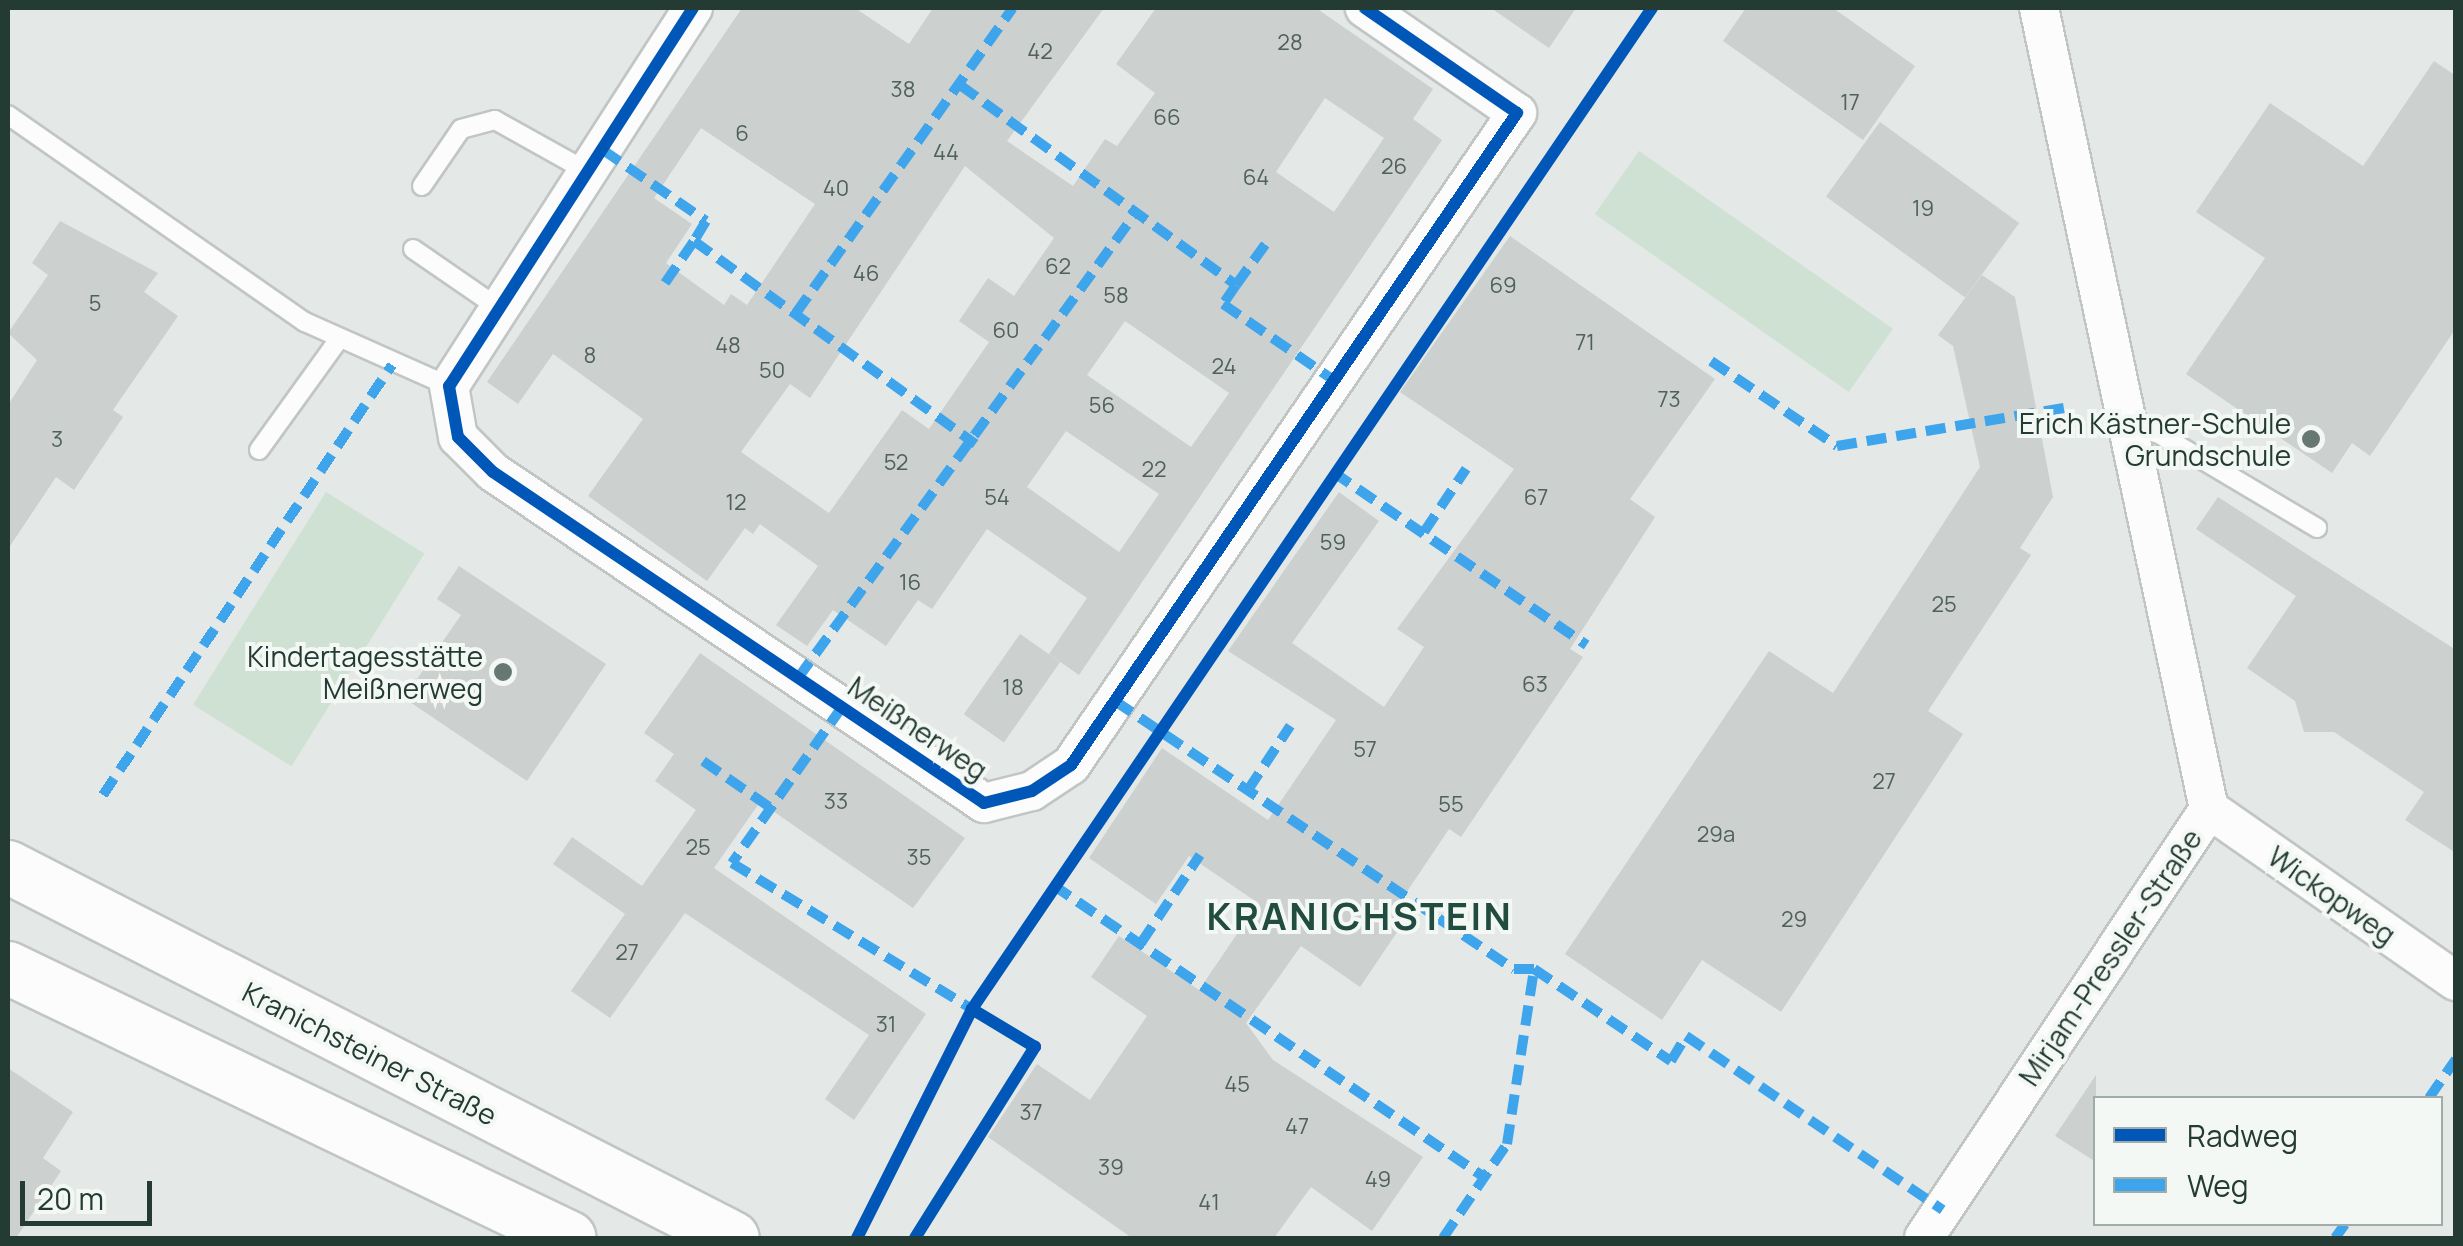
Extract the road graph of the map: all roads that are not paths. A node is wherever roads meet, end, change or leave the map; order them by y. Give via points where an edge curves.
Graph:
1 (693, 8) edge
2 (1365, 8) edge
3 (2038, 8) edge
4 (8, 115) edge
5 (588, 172) junction
6 (422, 186) dead end
7 (413, 249) dead end
8 (497, 307) junction
9 (337, 342) junction
10 (450, 386) junction
11 (2121, 424) junction
12 (258, 450) dead end
13 (2317, 528) dead end
14 (2209, 809) junction
15 (8, 867) edge
16 (8, 968) edge
17 (2456, 981) edge
18 (570, 1238) edge
19 (733, 1238) edge
20 (1924, 1238) edge

1 - 5 street
2 - 10 street, Meißnerweg via 1517,112 1071,764 1032,792 984,803 493,472 458,437
3 - 11 street, Mirjam-Pressler-Straße
4 - 9 lane
5 - 6 lane via 495,120 461,128
5 - 8 street
7 - 8 lane
8 - 10 street
9 - 10 lane
9 - 12 lane
11 - 13 lane via 2160,434
11 - 14 street, Mirjam-Pressler-Straße
14 - 17 street, Wickopweg
14 - 20 street, Mirjam-Pressler-Straße
15 - 19 main road, Kranichsteiner Straße
16 - 18 main road

